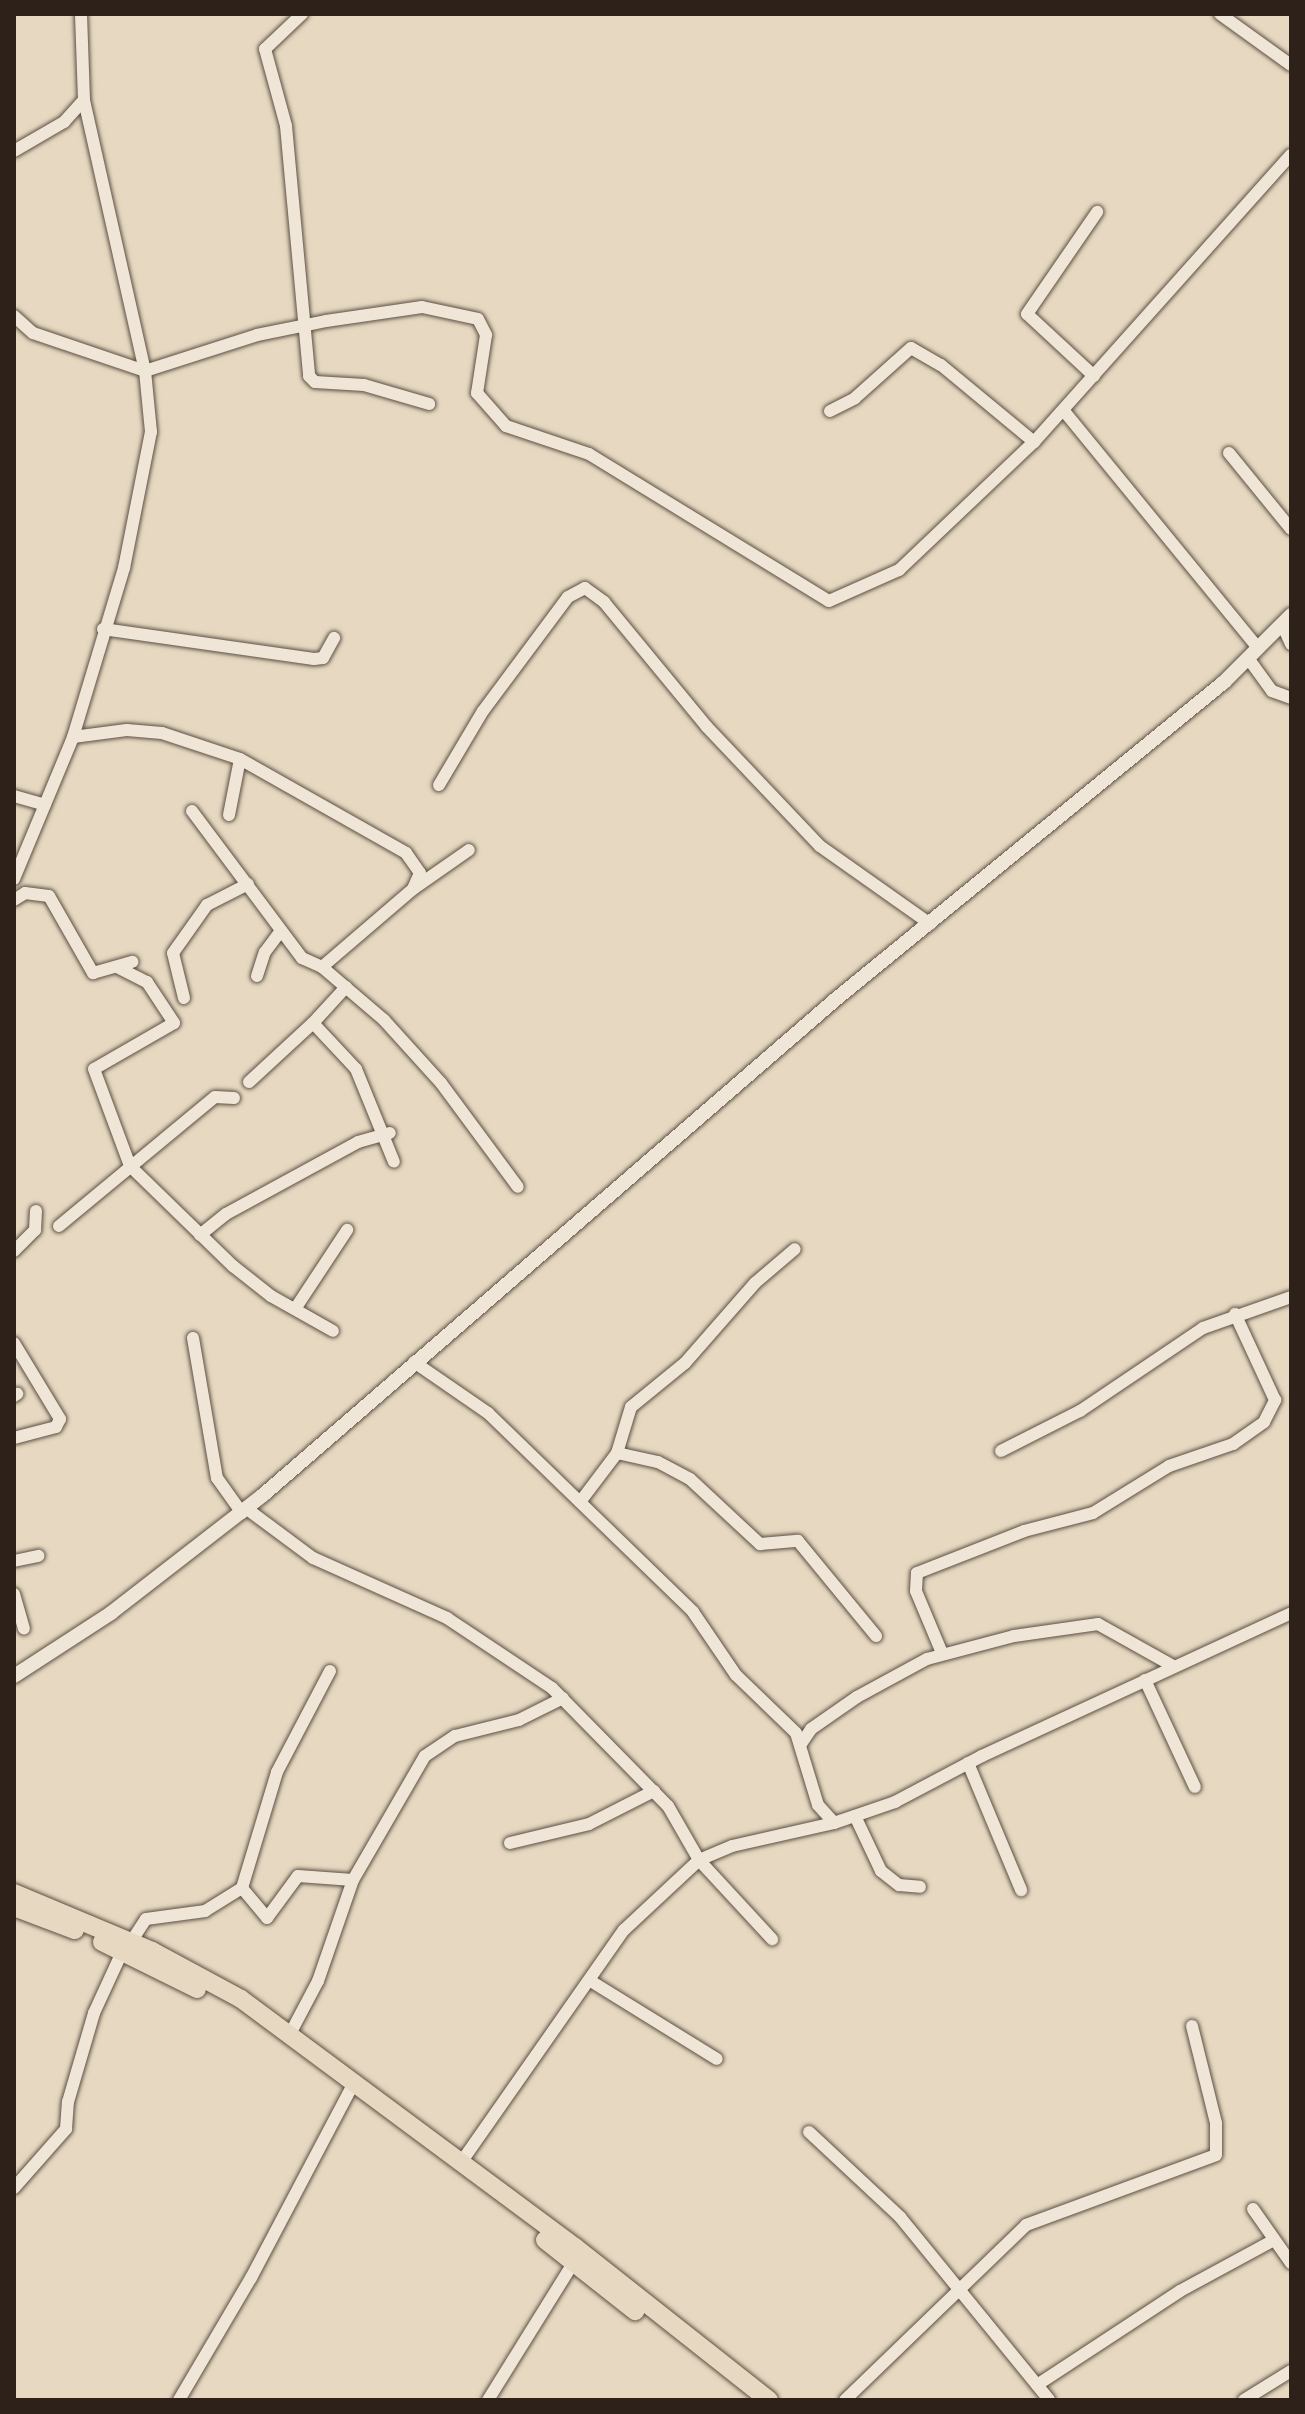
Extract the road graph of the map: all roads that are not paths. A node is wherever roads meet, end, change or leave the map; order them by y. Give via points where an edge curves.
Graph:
1 (81, 14) edge
2 (302, 14) edge
3 (1220, 14) edge
4 (1291, 65) edge
5 (84, 100) junction
6 (14, 151) edge
7 (1291, 155) edge
8 (1097, 212) dead end
9 (14, 316) edge
10 (301, 326) junction
11 (145, 371) junction
12 (1094, 376) junction
13 (429, 404) dead end
14 (830, 411) dead end
15 (1064, 411) junction
16 (1034, 442) junction
17 (1229, 453) dead end
18 (1291, 529) edge
19 (1286, 620) edge
20 (103, 629) junction
21 (334, 638) dead end
22 (1291, 644) edge
23 (1253, 653) junction
24 (1291, 698) edge
25 (73, 737) junction
26 (240, 759) junction
27 (439, 785) dead end
28 (14, 796) edge
29 (45, 805) junction
30 (192, 811) dead end
31 (229, 815) dead end
32 (469, 850) dead end
33 (14, 879) edge
34 (248, 884) junction
35 (413, 889) junction
36 (14, 900) edge
37 (930, 924) junction
38 (281, 931) junction
39 (132, 962) dead end
40 (117, 967) junction
41 (322, 967) junction
42 (257, 976) dead end
43 (346, 987) junction
44 (184, 998) dead end
45 (313, 1023) junction
46 (249, 1082) dead end
47 (234, 1098) dead end
48 (386, 1133) junction
49 (394, 1162) dead end
50 (130, 1166) junction
51 (518, 1187) dead end
52 (36, 1211) dead end
53 (59, 1226) dead end
54 (347, 1230) dead end
55 (200, 1235) junction
56 (795, 1249) dead end
57 (14, 1251) edge
58 (1291, 1297) edge
59 (295, 1309) junction
60 (1235, 1314) junction
61 (333, 1331) dead end
62 (193, 1338) dead end
63 (14, 1343) edge
64 (414, 1362) junction
65 (14, 1438) edge
66 (1001, 1451) dead end
67 (617, 1453) junction
68 (580, 1502) junction
69 (244, 1511) junction
70 (38, 1556) dead end
71 (14, 1561) edge
72 (14, 1594) edge
73 (1291, 1613) edge
74 (24, 1629) dead end
75 (876, 1636) dead end
76 (942, 1653) junction
77 (1173, 1666) junction
78 (330, 1671) dead end
79 (14, 1676) edge
80 (1145, 1680) junction
81 (563, 1698) junction
82 (811, 1729) junction
83 (795, 1732) junction
84 (801, 1744) junction
85 (968, 1763) junction
86 (1195, 1787) dead end
87 (654, 1791) junction
88 (818, 1805) junction
89 (855, 1816) junction
90 (834, 1823) junction
91 (809, 1828) junction
92 (510, 1843) dead end
93 (699, 1860) junction
94 (353, 1880) junction
95 (920, 1887) dead end
96 (242, 1888) junction
97 (1021, 1890) dead end
98 (14, 1893) edge
99 (14, 1907) edge
100 (772, 1939) dead end
101 (127, 1947) junction
102 (589, 1980) junction
103 (1192, 2026) dead end
104 (290, 2034) junction
105 (717, 2059) dead end
106 (352, 2085) junction
107 (809, 2132) dead end
108 (462, 2161) junction
109 (14, 2188) edge
110 (1253, 2209) dead end
111 (1274, 2240) junction
112 (577, 2257) junction
113 (1291, 2263) edge
114 (959, 2287) junction
115 (1291, 2371) edge
116 (1037, 2385) junction
117 (179, 2400) edge
118 (488, 2400) edge
119 (750, 2400) edge
120 (769, 2400) edge
121 (845, 2400) edge
122 (1049, 2400) edge
123 (1244, 2400) edge

1 - 5 street
2 - 10 street via 265,49 286,126 298,225
3 - 4 street
5 - 6 street via 64,122
5 - 11 street
7 - 12 street
8 - 12 street via 1027,314
9 - 11 street via 33,333
10 - 11 street
10 - 13 street via 313,381 364,385
10 - 16 street via 422,307 478,319 486,335 477,393 506,426 589,454 829,601 899,570
11 - 20 street via 151,432 140,503
12 - 15 street
14 - 16 street via 855,398 911,348 941,365
15 - 16 street
15 - 23 street
17 - 18 street
19 - 22 street
19 - 23 street
20 - 21 street via 314,659 323,658
20 - 25 street
23 - 24 street via 1272,691
23 - 37 street
25 - 26 street via 127,730 162,733
25 - 29 street
26 - 31 street
26 - 35 street via 406,853 420,873
27 - 37 street via 483,711 568,597 585,588 604,602 707,727 820,846
28 - 29 street
29 - 33 street
30 - 34 street
32 - 35 street
34 - 38 street
34 - 44 street via 207,905 173,953
35 - 41 street
36 - 40 street via 25,893 49,896 93,973
37 - 64 street
38 - 41 street via 302,958
38 - 42 street via 265,952
39 - 40 street
40 - 50 street via 147,982 174,1023 94,1069
41 - 43 street
43 - 45 street
43 - 51 street via 441,1083
45 - 46 street
45 - 48 street via 356,1069
47 - 50 street via 215,1097
48 - 49 street
48 - 55 street via 226,1214
50 - 53 street
50 - 55 street
52 - 57 street via 35,1230
54 - 59 street
55 - 59 street via 233,1266
56 - 67 street via 755,1283 685,1363 631,1407
58 - 60 street
59 - 61 street
60 - 66 street via 1203,1328 1080,1411
60 - 76 street via 1275,1400 1264,1422 1233,1444 1169,1466 1093,1513 1024,1531 917,1573 916,1591
62 - 69 street via 217,1478
63 - 65 street via 60,1419 56,1427
64 - 68 street via 488,1413
64 - 69 street
67 - 68 street
67 - 75 street via 658,1462 690,1479 760,1544 798,1541
68 - 83 street via 693,1612 736,1675
69 - 79 street via 111,1613
69 - 81 street via 313,1558 447,1618
70 - 71 street
72 - 74 street
73 - 77 street
76 - 77 street via 1089,1623 1118,1632
76 - 82 street via 875,1685
77 - 80 street
78 - 96 street via 277,1772
80 - 85 street
80 - 86 street
81 - 87 street
81 - 94 street via 519,1720 455,1736 425,1756
82 - 83 street
82 - 84 street
83 - 84 street
84 - 88 street
85 - 89 street via 895,1802
85 - 97 street
87 - 92 street via 589,1824
87 - 93 street
88 - 90 street
88 - 91 street
89 - 90 street
89 - 95 street via 881,1871 899,1885
90 - 91 street
91 - 93 street via 732,1846
93 - 100 street
93 - 102 street via 624,1930
94 - 96 street via 298,1876 267,1918
94 - 104 street via 318,1981
96 - 101 street via 215,1908 146,1919
98 - 101 main road
99 - 101 main road
101 - 104 main road via 241,1999
101 - 106 main road
101 - 109 street via 94,2013 68,2102 66,2129
102 - 105 street
102 - 108 street
103 - 114 street via 1216,2123 1216,2155 1026,2225
104 - 106 main road
106 - 108 main road
106 - 112 main road
106 - 117 street via 251,2278
107 - 114 street via 900,2217
108 - 112 main road
110 - 111 street
111 - 113 street
111 - 116 street via 1083,2349
112 - 118 street
112 - 119 main road
112 - 120 main road
114 - 116 street
114 - 121 street
115 - 123 street
116 - 122 street

